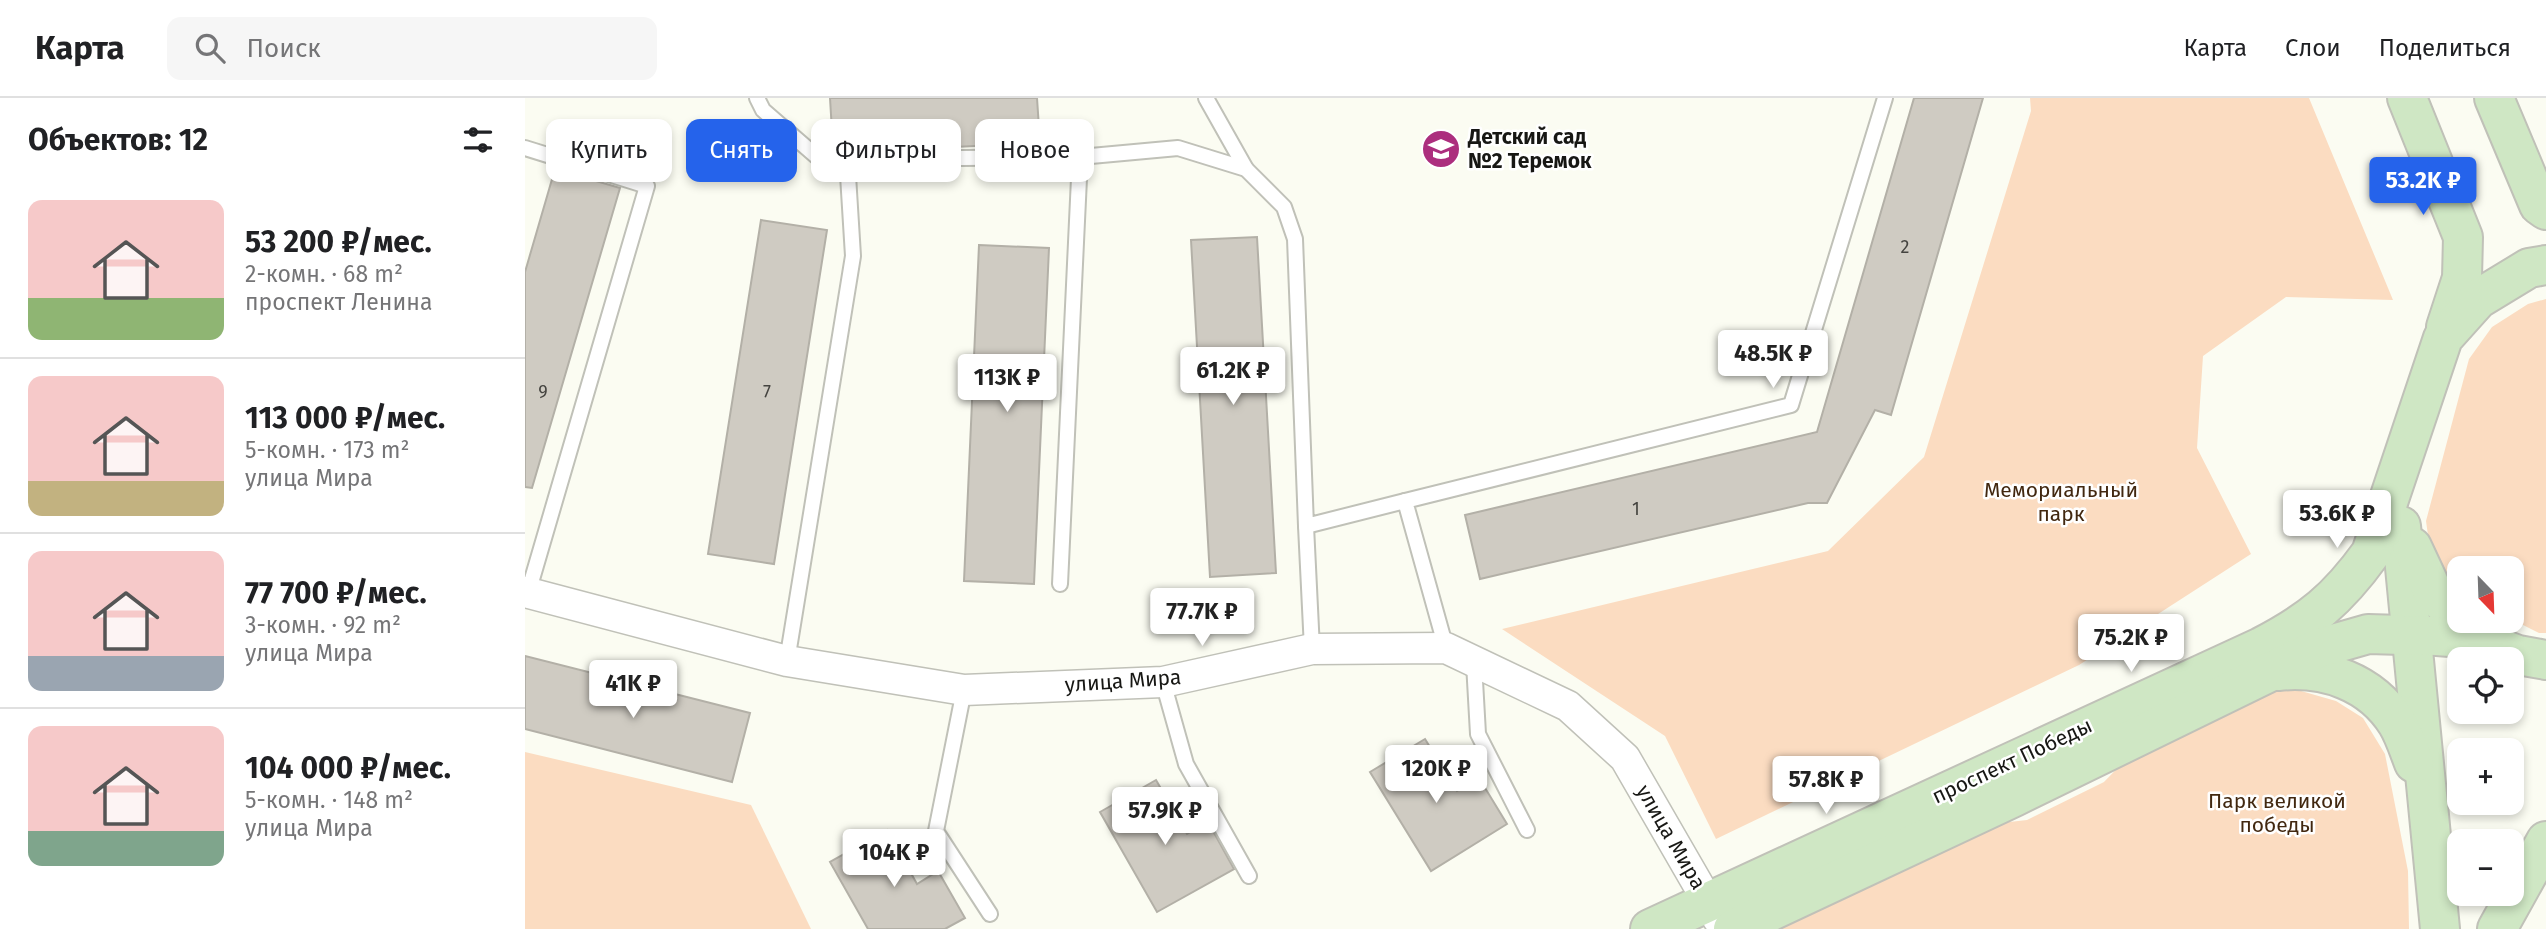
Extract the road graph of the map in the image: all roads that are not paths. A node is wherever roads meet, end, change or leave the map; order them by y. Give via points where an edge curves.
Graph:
1 (757, 98) edge
2 (1206, 98) edge
3 (1885, 98) edge
4 (2407, 98) edge
5 (2494, 98) edge
6 (525, 148) edge
7 (811, 152) edge
8 (1094, 156) edge
9 (1246, 169) junction
10 (849, 182) edge
11 (1079, 182) edge
12 (2546, 210) edge
13 (2546, 265) edge
14 (2443, 338) junction
15 (2403, 449) junction
16 (1405, 501) junction
17 (1306, 526) junction
18 (2401, 526) junction
19 (1060, 584) dead end
20 (527, 593) edge
21 (2447, 607) edge
22 (2447, 630) edge
23 (2478, 634) edge
24 (2413, 635) junction
25 (1446, 648) junction
26 (1312, 649) junction
27 (2265, 660) junction
28 (2546, 660) edge
29 (787, 661) junction
30 (1473, 663) junction
31 (1163, 682) junction
32 (964, 690) junction
33 (2425, 789) junction
34 (1527, 830) dead end
35 (2546, 841) edge
36 (1249, 876) dead end
37 (990, 914) dead end
38 (1722, 921) edge
39 (1650, 929) edge
40 (2440, 929) edge
41 (2497, 929) edge

1 - 7 lane via 763,110
2 - 9 lane
3 - 16 lane via 1791,405
4 - 14 main road via 2463,237 2462,278
5 - 12 main road via 2539,205
6 - 20 lane via 647,186
8 - 9 lane via 1178,148
9 - 17 lane via 1284,207 1295,239
10 - 29 lane via 853,256
11 - 19 lane
13 - 14 main road via 2529,268 2478,299
14 - 15 main road
15 - 18 main road
15 - 27 main road via 2371,554 2349,583
16 - 17 lane
16 - 25 lane
17 - 26 lane
18 - 21 main road via 2433,592
18 - 24 main road
20 - 29 street, улица Мира
22 - 24 main road
23 - 28 main road via 2518,655
24 - 27 main road via 2368,634
24 - 33 main road
25 - 26 street, улица Мира
25 - 30 street, улица Мира
26 - 31 street, улица Мира
27 - 33 main road via 2338,676 2374,694 2397,723
27 - 38 main road, проспект Победы via 2014,797
29 - 32 street, улица Мира
30 - 34 lane via 1478,734
30 - 38 street, улица Мира via 1568,706 1625,758
31 - 32 street, улица Мира
31 - 36 lane via 1186,764
32 - 37 lane via 936,831
33 - 40 main road
35 - 41 main road
38 - 39 main road, проспект Победы

